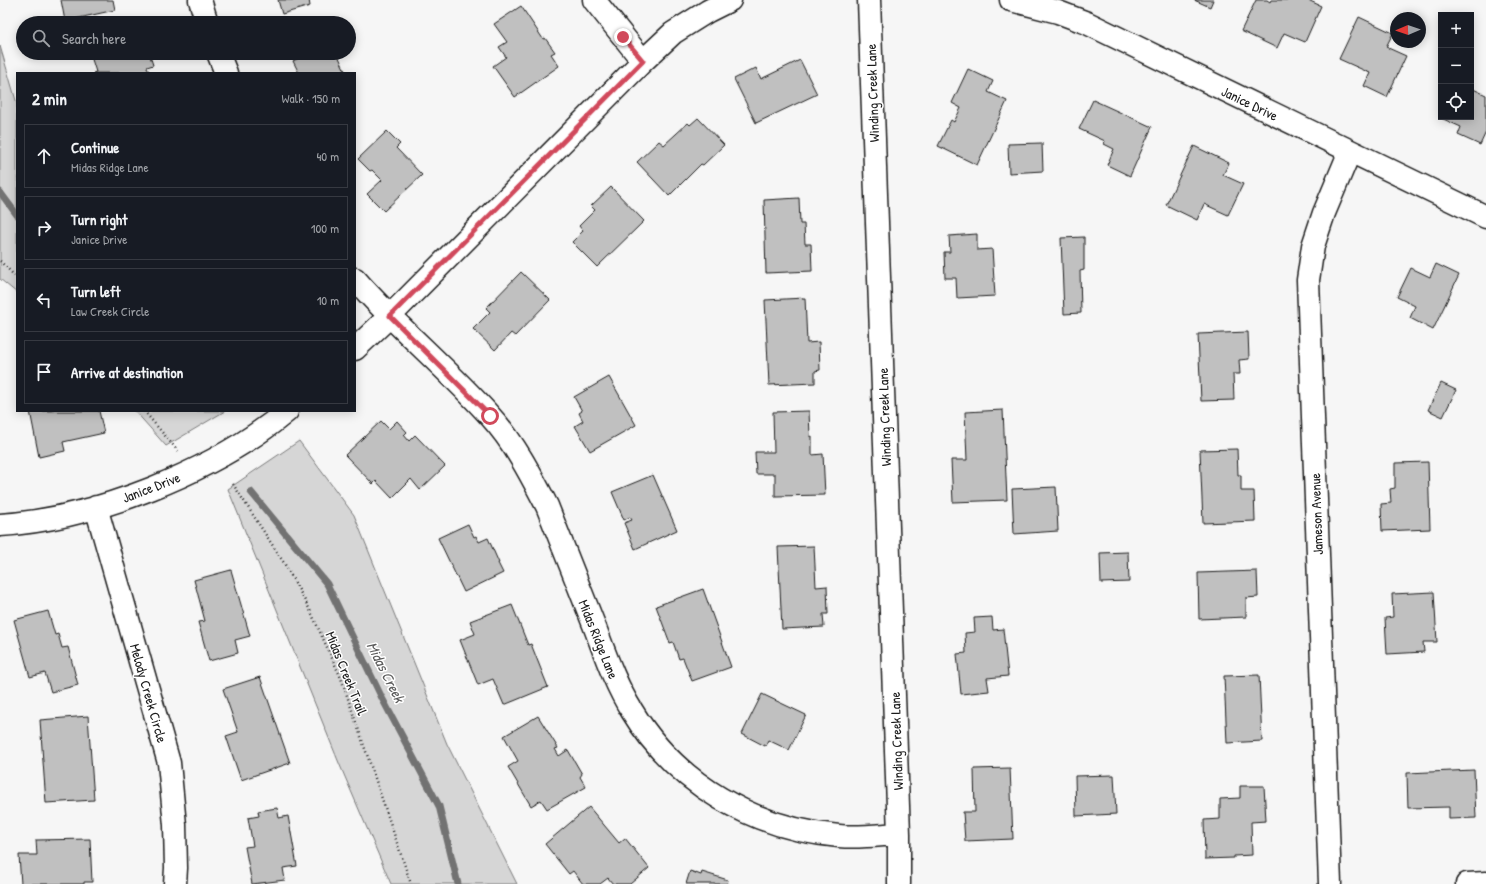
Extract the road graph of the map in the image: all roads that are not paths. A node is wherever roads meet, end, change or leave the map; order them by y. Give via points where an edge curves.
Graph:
1 (200, 0) edge
2 (594, 0) edge
3 (730, 0) edge
4 (869, 0) edge
5 (1011, 0) edge
6 (206, 16) edge
7 (221, 60) edge
8 (643, 61) junction
9 (226, 72) edge
10 (1350, 151) junction
11 (1486, 217) edge
12 (356, 280) edge
13 (390, 316) junction
14 (356, 348) edge
15 (286, 412) edge
16 (96, 507) junction
17 (0, 525) edge
18 (899, 834) junction
19 (1486, 883) edge
20 (175, 884) edge
21 (898, 884) edge
22 (1330, 884) edge
23 (1467, 884) edge

1 - 6 street
2 - 8 street
3 - 8 street via 673,33
4 - 18 street, Winding Creek Lane
5 - 10 street, Janice Drive via 1058,12 1087,23
7 - 9 street
8 - 13 street
10 - 11 street, Janice Drive
10 - 22 street, Jameson Avenue via 1313,246 1308,280
12 - 13 street, Midas Ridge Lane
13 - 14 street
13 - 18 street, Midas Ridge Lane via 490,416 507,437 547,506 616,683 649,736 671,760 718,798 744,812 791,829 841,837
15 - 16 street, Janice Drive via 244,442 204,465 151,489
16 - 17 street, Janice Drive via 56,517
16 - 20 street, Melody Creek Circle via 169,763 175,824
18 - 21 street, Winding Creek Lane
19 - 23 street

